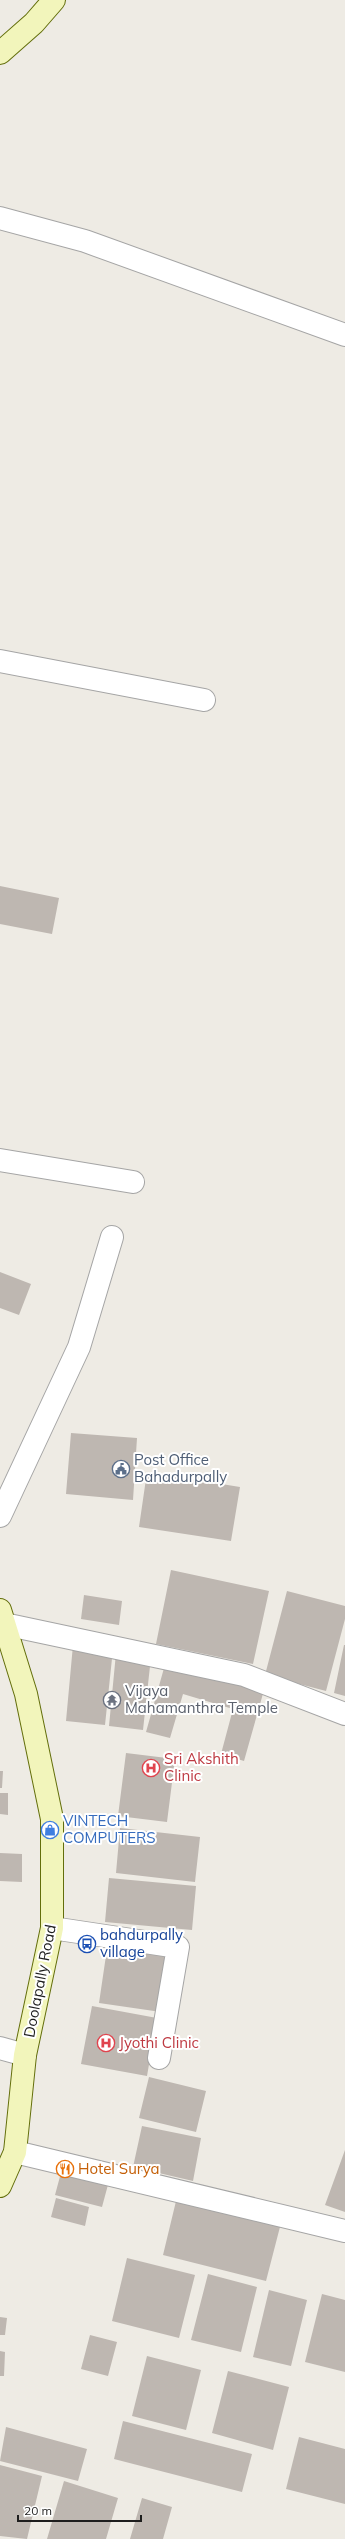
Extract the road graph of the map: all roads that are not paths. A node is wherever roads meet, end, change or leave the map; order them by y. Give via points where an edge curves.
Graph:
1 (54, 0) edge
2 (0, 53) edge
3 (0, 218) edge
4 (345, 335) edge
5 (0, 661) edge
6 (204, 700) dead end
7 (0, 1160) edge
8 (133, 1182) dead end
9 (112, 1237) dead end
10 (0, 1516) edge
11 (2, 1617) edge
12 (345, 1714) edge
13 (52, 1928) junction
14 (0, 2048) edge
15 (25, 2055) junction
16 (159, 2058) dead end
17 (16, 2152) junction
18 (0, 2186) edge
19 (345, 2231) edge

1 - 2 main road via 34,23
3 - 4 street via 85,241
5 - 6 street
7 - 8 street
9 - 10 street via 79,1347
11 - 12 street via 244,1675
11 - 13 main road, Doolapally Road via 26,1694 52,1819
13 - 15 main road, Doolapally Road
13 - 16 street via 178,1947
14 - 15 street
15 - 17 main road, Doolapally Road
17 - 18 main road, Doolapally Road
17 - 19 street

